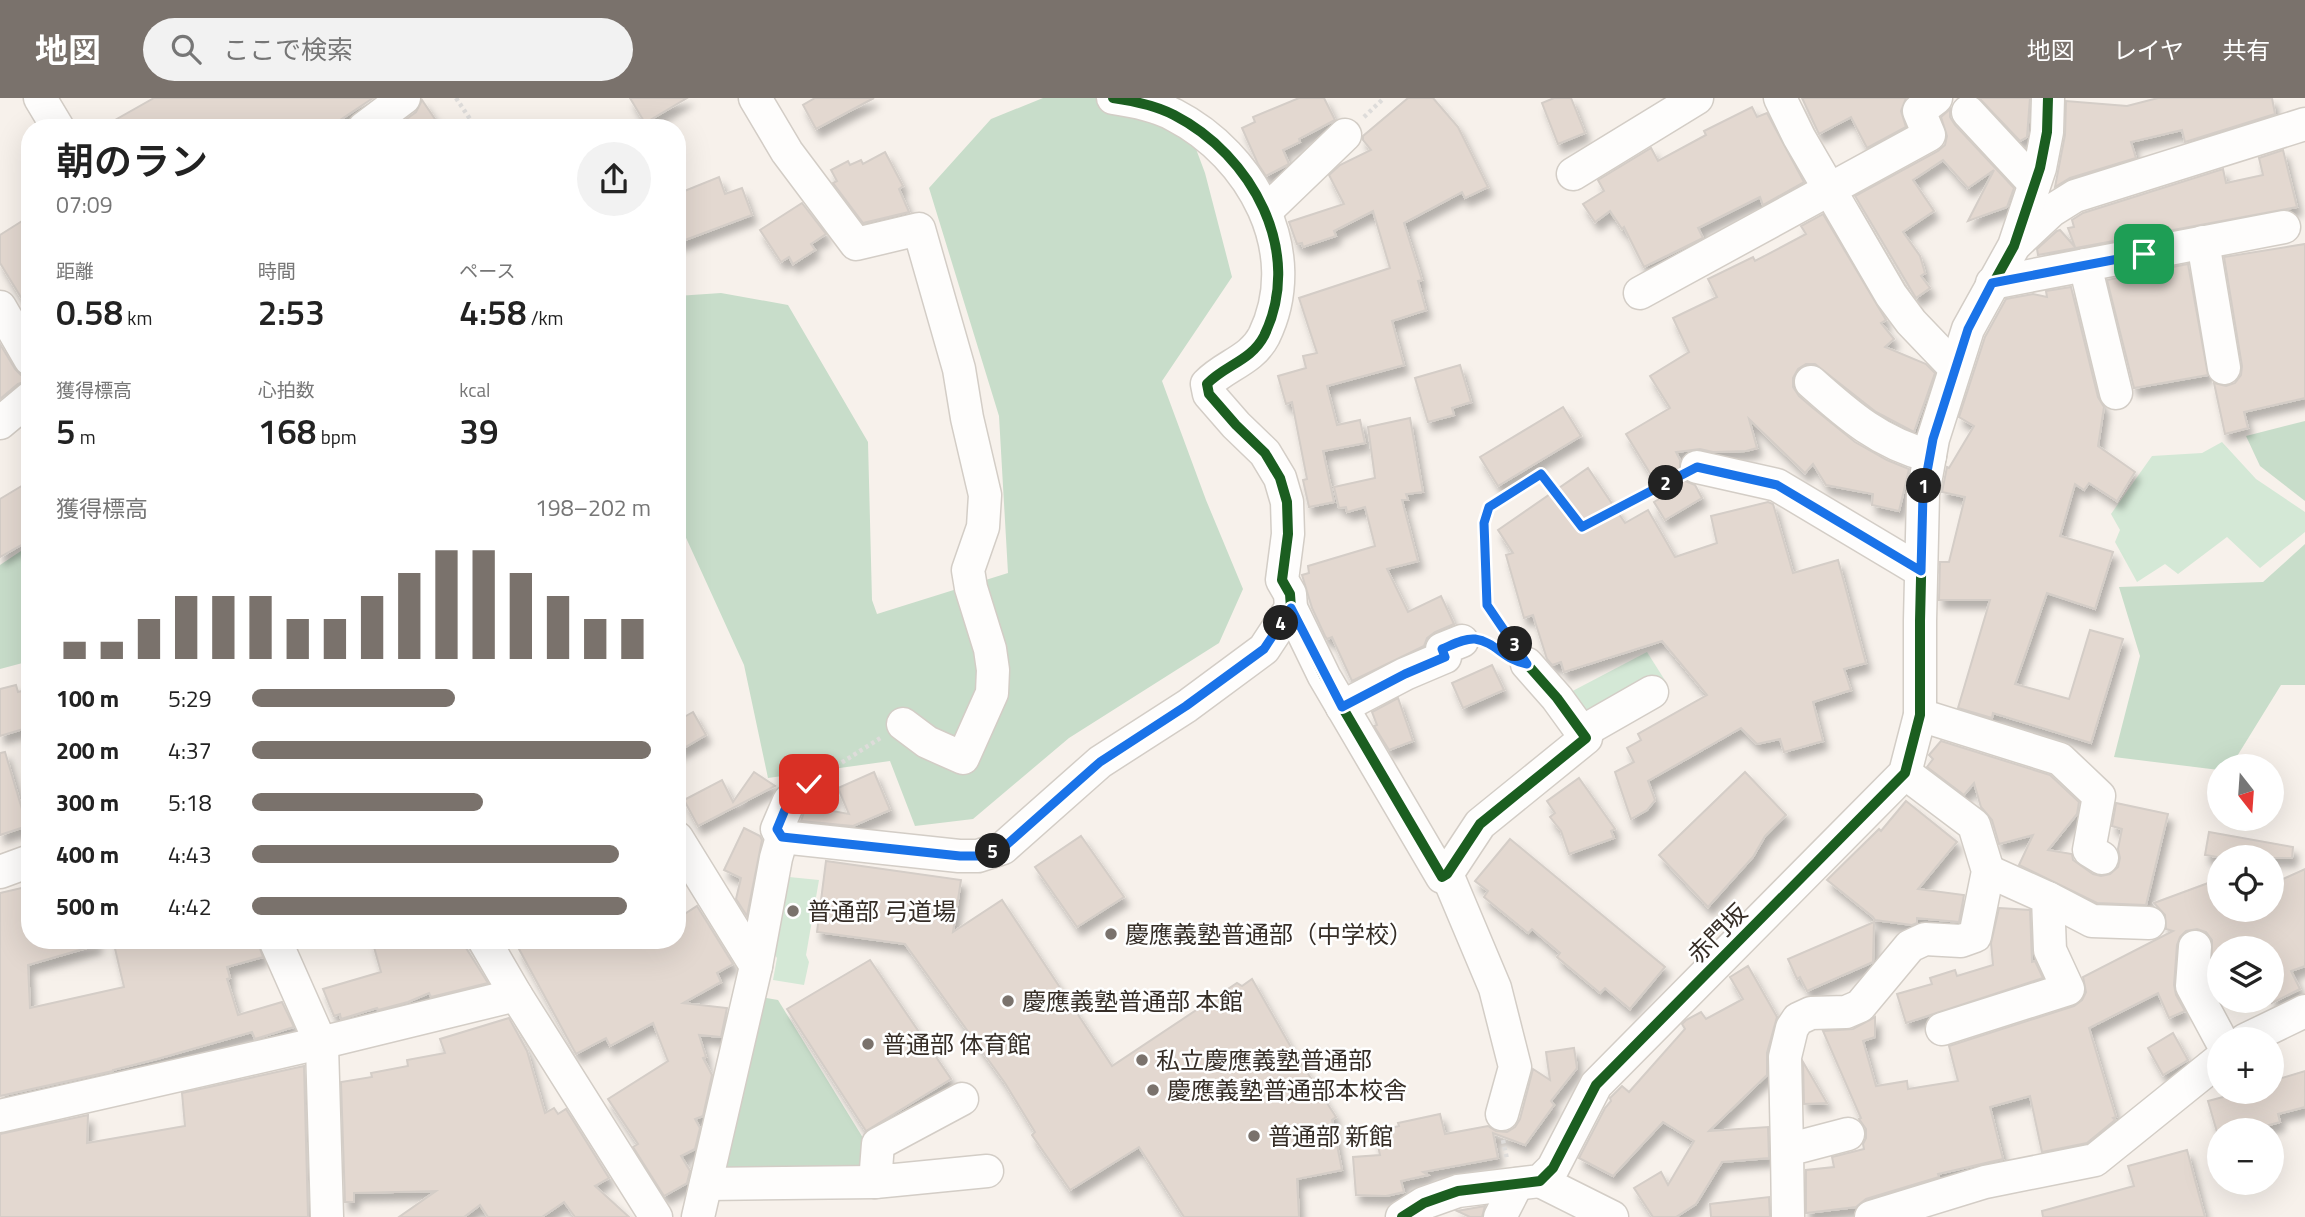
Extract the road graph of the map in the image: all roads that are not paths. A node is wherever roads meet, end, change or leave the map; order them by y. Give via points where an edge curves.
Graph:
1 (40, 98) edge
2 (755, 98) edge
3 (1113, 98) edge
4 (1697, 98) edge
5 (1780, 98) edge
6 (1936, 98) edge
7 (2048, 98) edge
8 (398, 100) edge
9 (1968, 112) dead end
10 (53, 119) edge
11 (374, 119) edge
12 (2305, 124) edge
13 (1345, 135) dead end
14 (1573, 174) dead end
15 (2035, 183) junction
16 (1830, 189) junction
17 (1266, 211) junction
18 (2284, 227) dead end
19 (2203, 242) junction
20 (2014, 246) junction
21 (2085, 265) junction
22 (1992, 283) junction
23 (1640, 293) dead end
24 (0, 307) edge
25 (21, 343) edge
26 (1955, 368) junction
27 (2224, 368) dead end
28 (1811, 382) dead end
29 (2116, 393) dead end
30 (21, 406) edge
31 (0, 423) edge
32 (1930, 456) junction
33 (1697, 467) road end
34 (1921, 571) junction
35 (1291, 608) junction
36 (1462, 641) road end
37 (1527, 664) road end
38 (1652, 692) dead end
39 (1342, 707) junction
40 (1920, 715) junction
41 (903, 724) road end
42 (1581, 732) junction
43 (1905, 773) junction
44 (809, 784) road end
45 (782, 837) junction
46 (686, 853) edge
47 (2102, 858) dead end
48 (21, 864) edge
49 (1988, 871) junction
50 (0, 872) edge
51 (1447, 874) junction
52 (2048, 898) junction
53 (2149, 923) dead end
54 (2195, 947) dead end
55 (279, 949) edge
56 (489, 949) edge
57 (756, 967) junction
58 (516, 995) junction
59 (2305, 1011) edge
60 (2214, 1027) edge
61 (2272, 1027) edge
62 (1942, 1028) dead end
63 (320, 1044) junction
64 (2207, 1070) edge
65 (962, 1099) dead end
66 (1502, 1114) road end
67 (0, 1116) edge
68 (1848, 1134) dead end
69 (1787, 1150) junction
70 (987, 1171) dead end
71 (1519, 1181) junction
72 (874, 1182) junction
73 (706, 1184) junction
74 (1876, 1216) edge
75 (327, 1217) edge
76 (656, 1217) edge
77 (698, 1217) edge
78 (1402, 1217) edge
79 (1500, 1217) edge
80 (1612, 1217) edge
81 (1788, 1217) edge

1 - 10 street
2 - 41 street via 787,152 856,244 919,229 959,369 985,495 983,527 968,570 990,649 992,693 964,758 927,742
3 - 17 street via 1174,115 1210,138 1236,163
4 - 14 street
5 - 16 street
6 - 16 street via 1919,111 1929,135
7 - 15 street via 2047,132
8 - 11 street
9 - 15 street
12 - 20 street via 2075,196 2051,211
13 - 17 street
15 - 20 street
16 - 23 street
16 - 26 street via 1891,295
17 - 35 street via 1278,264 1271,316 1254,350 1207,384 1209,394 1265,453 1280,478 1287,502 1288,534 1282,580
18 - 19 street
19 - 21 street
19 - 27 street
20 - 22 street
21 - 22 street
21 - 29 street
22 - 26 street via 1968,329
24 - 25 street
26 - 32 street
28 - 32 street via 1870,431 1904,449
30 - 31 street
32 - 34 street via 1923,494
33 - 34 street via 1777,485
34 - 40 street
35 - 39 street
35 - 45 street via 1264,649 1100,762 1003,848 960,856
36 - 39 street via 1442,649 1445,657
37 - 42 street
38 - 42 street
39 - 51 street via 1442,877
40 - 43 street
40 - 47 street via 2060,759 2099,796 2090,850
42 - 51 street via 1586,738 1578,746 1480,824
43 - 49 street via 1974,825
43 - 71 street, 赤門坂 via 1596,1085 1553,1168
44 - 45 street via 789,800 777,829
45 - 57 street
46 - 57 street
48 - 50 street
49 - 52 street
49 - 69 street via 1975,936 1961,941 1925,939 1910,946 1860,1006 1798,1019 1785,1057
51 - 66 street via 1496,988 1515,1066
52 - 53 street via 2092,921
52 - 62 street via 2050,950 2068,989
54 - 60 street via 2192,986
55 - 63 street
56 - 58 street
57 - 73 street
58 - 63 street
58 - 76 street
59 - 61 street
63 - 67 street
63 - 75 street
64 - 74 street via 2095,1160 1985,1182
65 - 72 street via 878,1144
68 - 69 street
69 - 81 street
70 - 72 street
71 - 78 street via 1458,1191
71 - 79 street, 赤門坂
71 - 80 street
72 - 73 street
73 - 77 street

